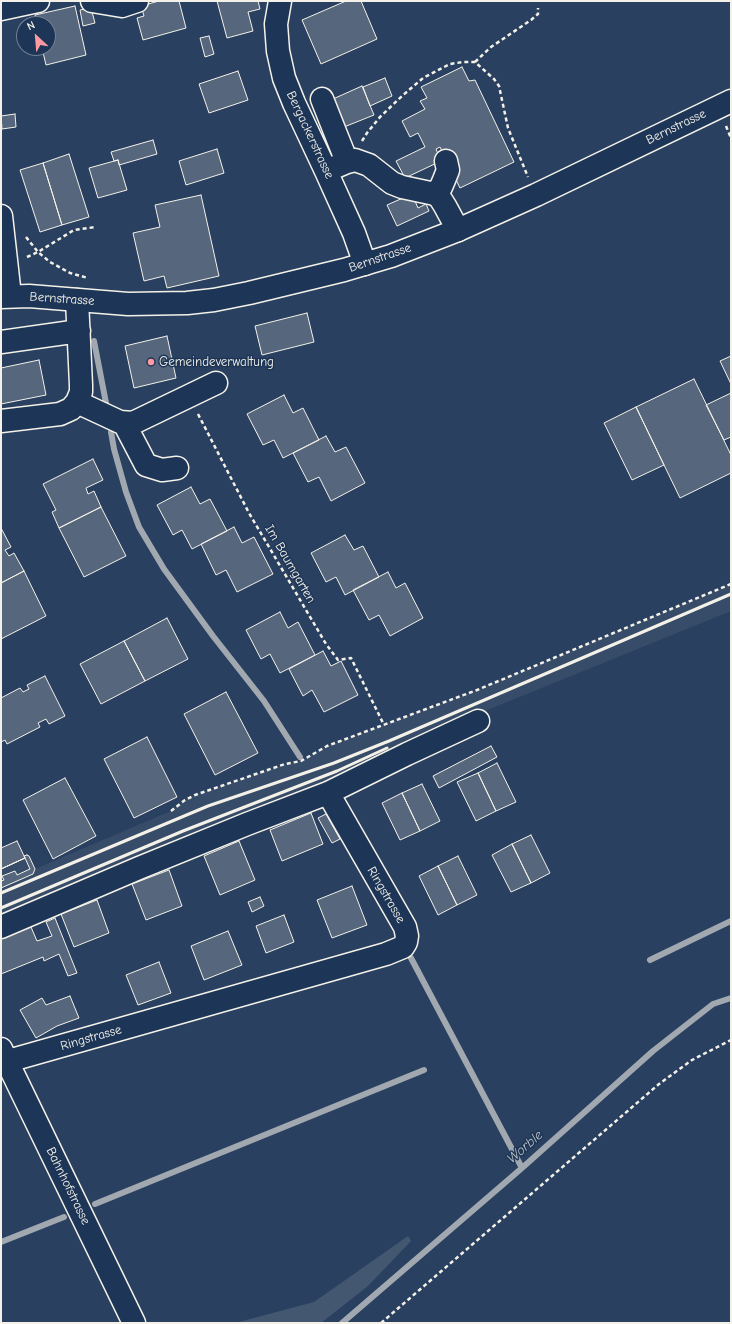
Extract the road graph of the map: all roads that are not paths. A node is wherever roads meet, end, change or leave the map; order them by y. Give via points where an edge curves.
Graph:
1 (38, 1) edge
2 (92, 1) edge
3 (137, 1) edge
4 (280, 1) edge
5 (1, 9) edge
6 (322, 99) dead end
7 (731, 101) edge
8 (351, 161) junction
9 (446, 161) dead end
10 (326, 171) junction
11 (435, 194) junction
12 (1, 216) edge
13 (458, 230) junction
14 (365, 264) junction
15 (6, 296) edge
16 (77, 300) junction
17 (79, 331) junction
18 (1, 342) edge
19 (216, 383) dead end
20 (78, 402) junction
21 (1, 421) edge
22 (124, 423) junction
23 (177, 468) dead end
24 (478, 721) dead end
25 (328, 793) junction
26 (1, 927) edge
27 (4, 1054) edge
28 (134, 1323) edge

1 - 5 street
2 - 3 street via 122,6
4 - 10 street, Bergackerstrasse via 276,24 284,78
6 - 8 street
7 - 13 street, Bernstrasse
8 - 10 street
8 - 11 street via 369,165 402,187
9 - 11 street via 448,170
10 - 14 street, Bergackerstrasse
11 - 13 street via 440,198
12 - 15 street via 7,259
13 - 14 street, Bernstrasse
14 - 16 street, Bernstrasse via 214,300 159,304
15 - 16 street, Bernstrasse
16 - 17 street
17 - 18 street
17 - 20 street via 81,392
19 - 22 street via 138,421
20 - 21 street via 60,414
20 - 22 street
22 - 23 street via 146,465 162,470
24 - 25 street
25 - 26 street via 153,862
25 - 27 street, Ringstrasse via 405,928 407,936 403,947 386,954
27 - 28 street, Bahnhofstrasse

